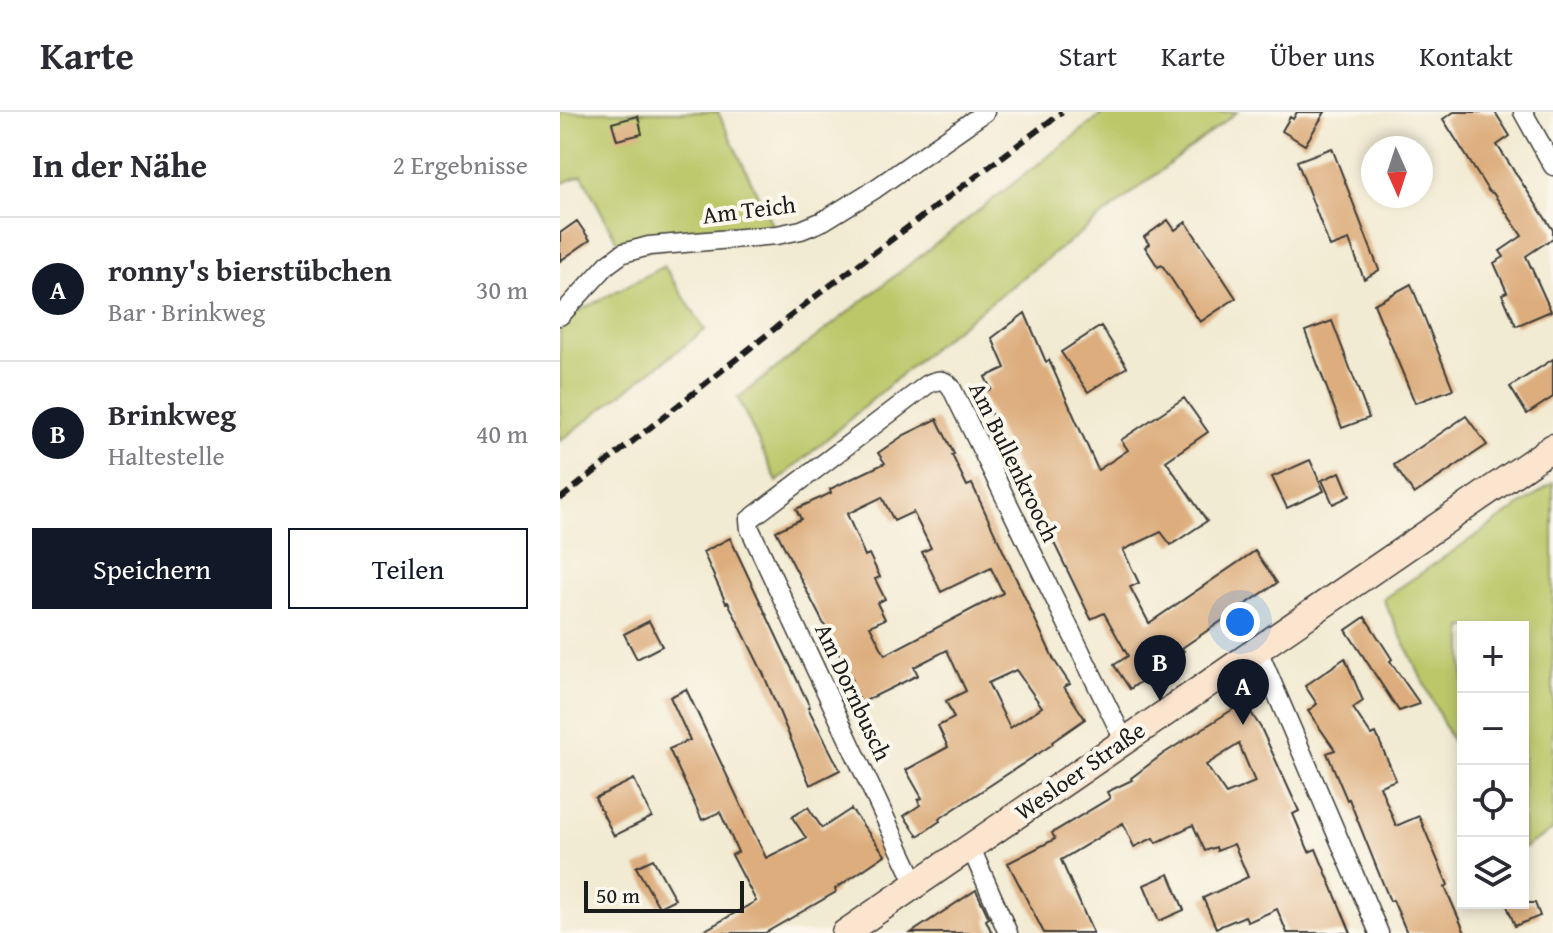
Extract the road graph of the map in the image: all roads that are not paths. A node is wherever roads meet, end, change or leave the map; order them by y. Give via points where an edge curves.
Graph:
1 (985, 112) edge
2 (1523, 112) edge
3 (1553, 166) edge
4 (560, 316) edge
5 (1553, 447) edge
6 (749, 520) joint
7 (1258, 650) junction
8 (1124, 740) junction
9 (971, 848) junction
10 (916, 884) junction
11 (845, 933) edge
12 (1008, 933) edge
13 (1379, 933) edge

1 - 4 street, Am Teich via 875,189 801,230 623,253
2 - 3 street
5 - 7 street, Wesloer Straße
6 - 8 street, Am Bullenkrooch via 928,384 947,382
6 - 10 street, Am Dornbusch
7 - 8 street, Wesloer Straße
7 - 13 street
8 - 9 street, Wesloer Straße
9 - 10 street, Wesloer Straße
9 - 12 street
10 - 11 street, Wesloer Straße

